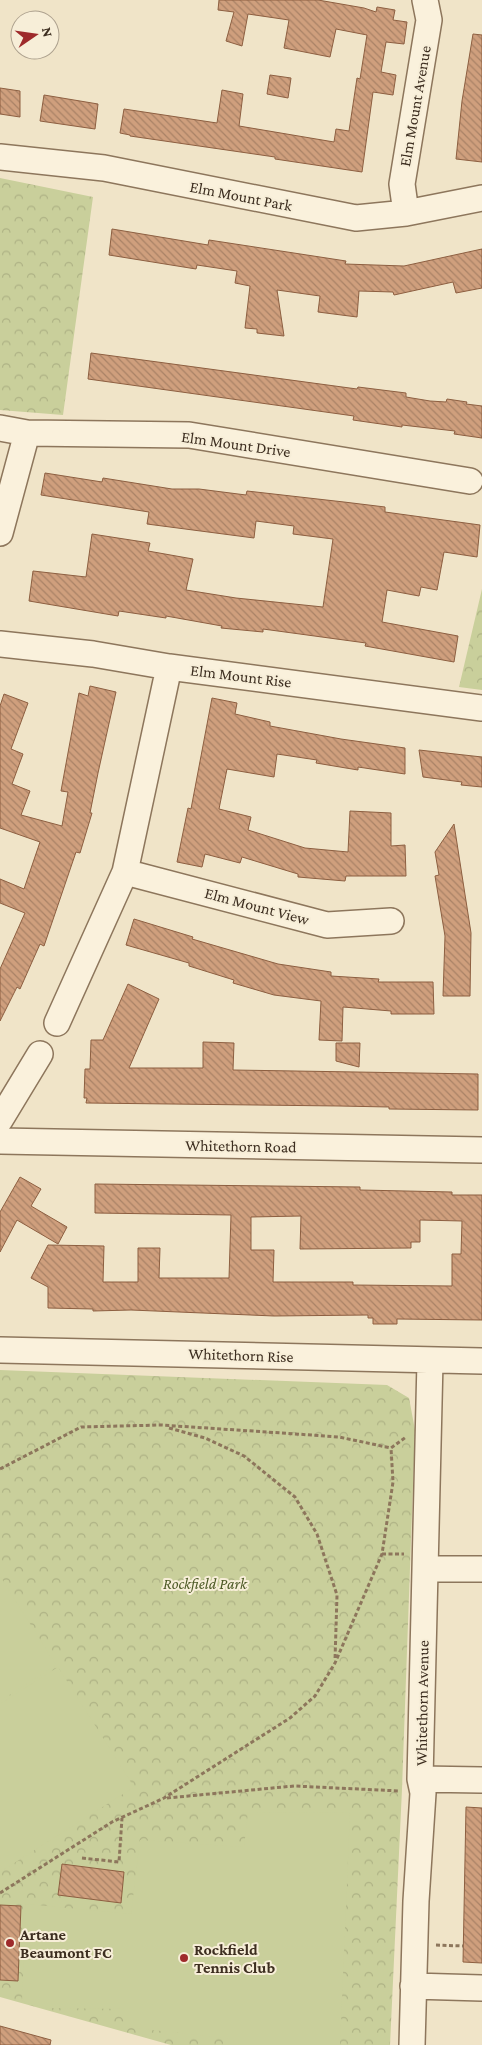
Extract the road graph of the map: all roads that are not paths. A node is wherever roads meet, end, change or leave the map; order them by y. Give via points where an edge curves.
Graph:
1 (425, 0) edge
2 (0, 157) edge
3 (482, 198) edge
4 (406, 213) junction
5 (0, 428) edge
6 (27, 433) junction
7 (470, 481) dead end
8 (0, 533) edge
9 (0, 644) edge
10 (168, 666) junction
11 (482, 708) edge
12 (125, 872) junction
13 (391, 921) dead end
14 (57, 1023) dead end
15 (40, 1054) dead end
16 (0, 1120) edge
17 (0, 1141) edge
18 (482, 1150) edge
19 (0, 1350) edge
20 (430, 1360) junction
21 (482, 1361) edge
22 (426, 1569) junction
23 (482, 1570) edge
24 (482, 1780) edge
25 (422, 1786) junction
26 (413, 1986) junction
27 (482, 1988) edge
28 (412, 2045) edge

1 - 4 street, Elm Mount Avenue via 430,20 402,184
2 - 4 street, Elm Mount Park via 104,168 356,218
3 - 4 street, Elm Mount Park
5 - 6 street, Elm Mount Drive
6 - 7 street, Elm Mount Drive via 189,435
6 - 8 street
9 - 10 street, Elm Mount Rise
10 - 11 street, Elm Mount Rise
10 - 12 street
12 - 13 street, Elm Mount View via 328,925
12 - 14 street
15 - 16 street
17 - 18 street, Whitethorn Road
19 - 20 street, Whitethorn Rise
20 - 21 street, Whitethorn Rise
20 - 22 street, Whitethorn Avenue
22 - 23 street
22 - 25 street, Whitethorn Avenue
24 - 25 street
25 - 26 street, Whitethorn Avenue
26 - 27 street
26 - 28 street, Whitethorn Avenue

